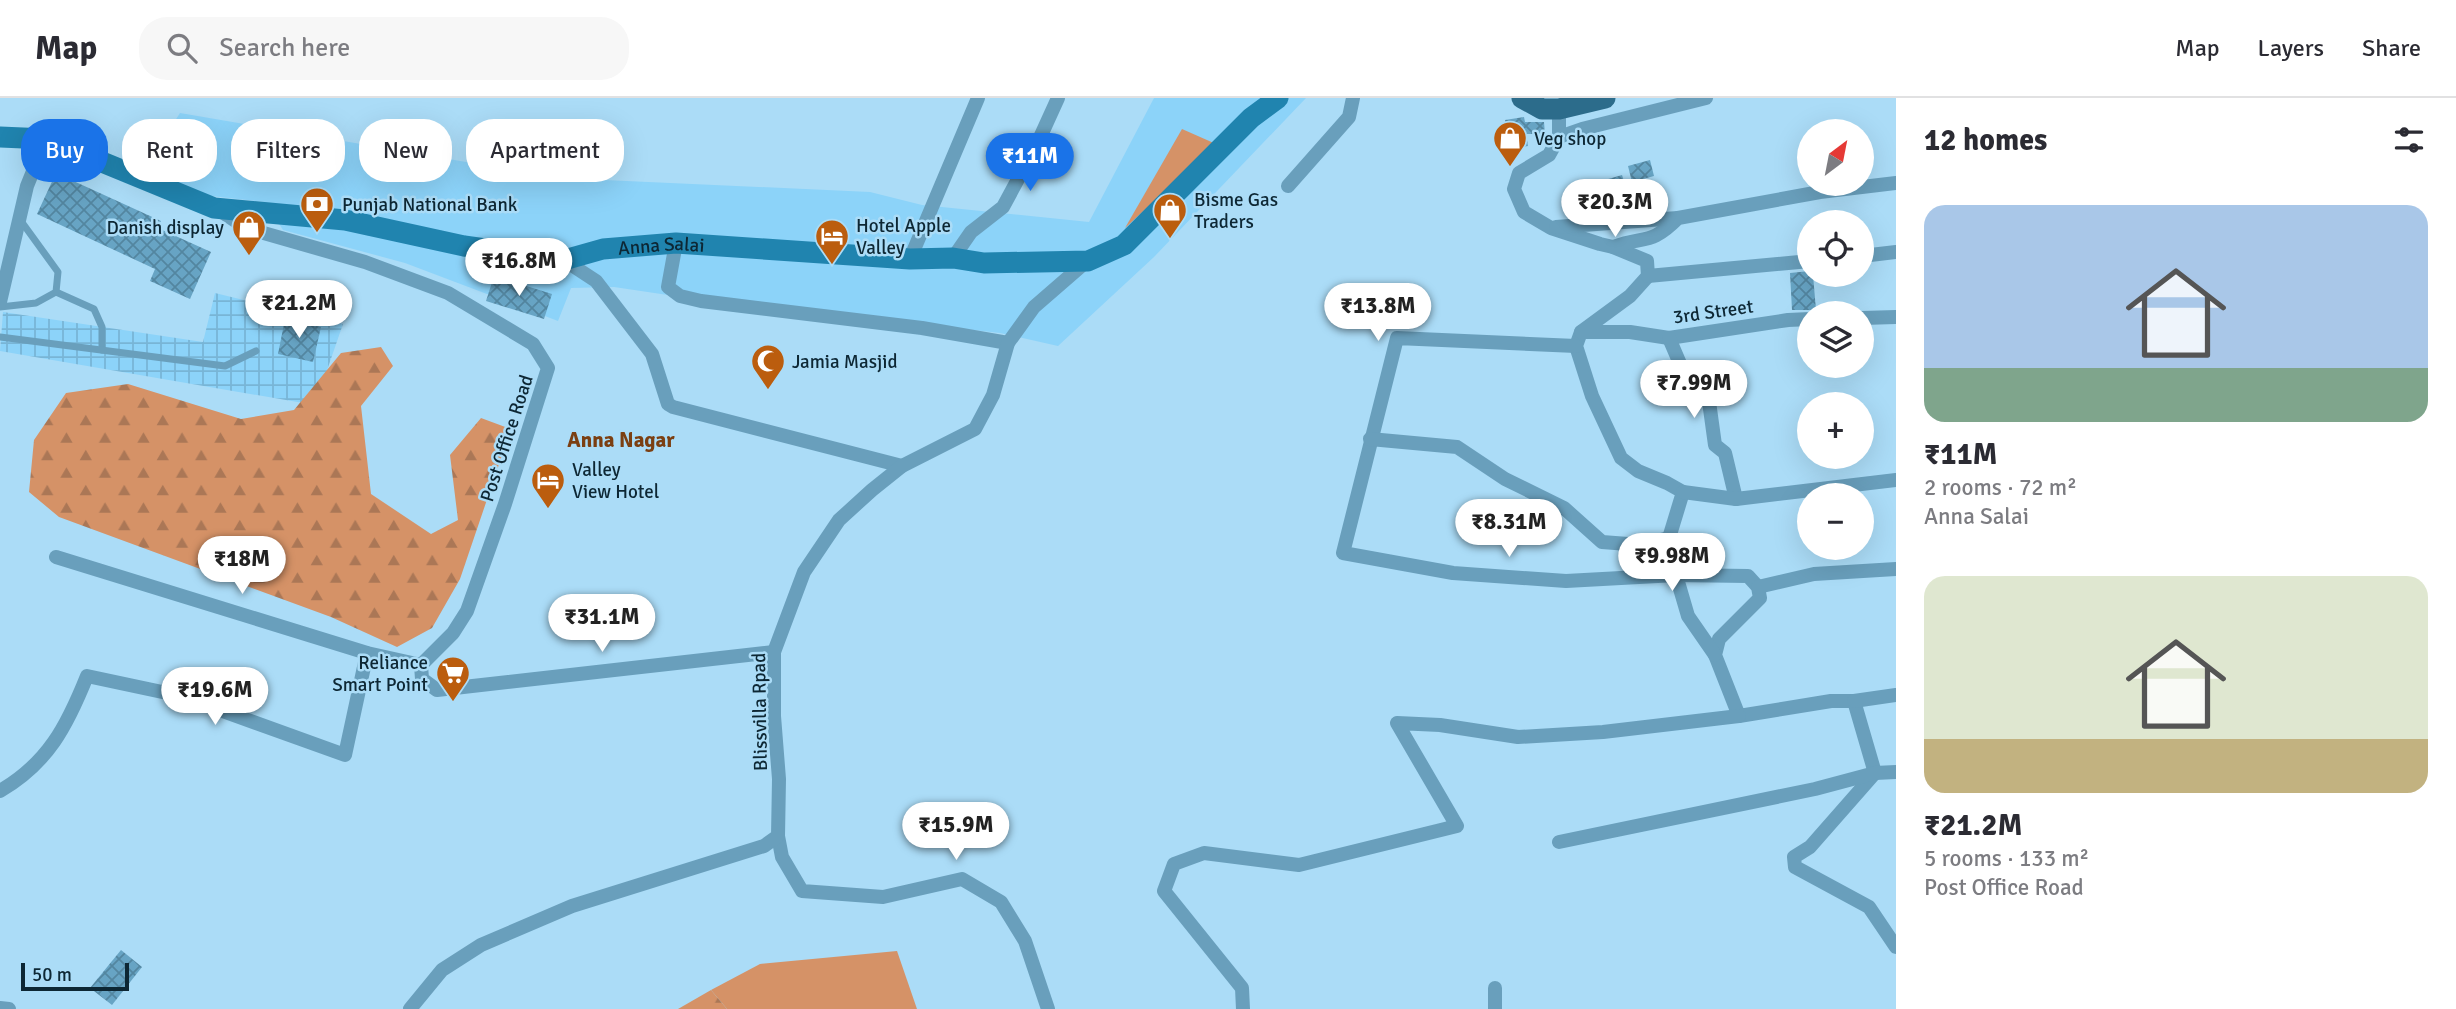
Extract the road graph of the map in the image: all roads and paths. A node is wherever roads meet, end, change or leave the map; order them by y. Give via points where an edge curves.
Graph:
1 (978, 98) edge
2 (1058, 98) edge
3 (1278, 98) edge
4 (1353, 98) edge
5 (1522, 98) edge
6 (1605, 98) edge
7 (1706, 98) edge
8 (1559, 109) junction
9 (0, 137) edge
10 (1559, 137) junction
11 (21, 138) edge
12 (108, 164) edge
13 (29, 182) edge
14 (1896, 183) edge
15 (1288, 186) dead end
16 (215, 208) junction
17 (1678, 218) junction
18 (20, 220) junction
19 (1551, 228) junction
20 (676, 243) junction
21 (1613, 247) junction
22 (1896, 253) edge
23 (1874, 255) edge
24 (953, 258) junction
25 (910, 259) junction
26 (564, 260) junction
27 (1088, 261) junction
28 (1797, 262) edge
29 (1648, 276) junction
30 (56, 292) junction
31 (0, 304) edge
32 (1896, 317) edge
33 (1874, 318) edge
34 (1797, 320) edge
35 (0, 337) edge
36 (1669, 338) junction
37 (1579, 339) junction
38 (1008, 343) junction
39 (102, 350) junction
40 (256, 351) dead end
41 (1370, 439) junction
42 (902, 466) junction
43 (1896, 480) edge
44 (1683, 492) junction
45 (1736, 499) junction
46 (1669, 538) junction
47 (56, 557) dead end
48 (1896, 569) edge
49 (1676, 575) junction
50 (1758, 587) junction
51 (774, 652) junction
52 (367, 653) junction
53 (1715, 655) junction
54 (421, 665) junction
55 (1896, 695) edge
56 (1854, 701) junction
57 (1739, 716) junction
58 (1896, 772) edge
59 (1875, 773) junction
60 (0, 791) edge
61 (778, 836) junction
62 (1559, 842) dead end
63 (1896, 947) edge
64 (1495, 988) dead end
65 (0, 1008) edge
66 (9, 1009) edge
67 (410, 1009) edge
68 (1048, 1009) edge
69 (1243, 1009) edge
70 (1495, 1009) edge

1 - 25 street
2 - 24 street via 1003,207 971,232
3 - 27 street, Anna Salai via 1251,118 1124,244
4 - 15 street via 1349,117
5 - 8 main road via 1542,109
6 - 8 main road
7 - 10 street
8 - 10 street
9 - 11 street, Anna Salai
10 - 19 street via 1549,155 1519,173 1514,189 1524,212
12 - 16 street, Anna Salai
13 - 18 street
14 - 17 street
16 - 26 street, Anna Salai via 345,220 464,246
16 - 54 street, Post Office Road via 246,228 365,262 448,293 533,344 548,368 467,611 453,633
17 - 19 street
17 - 21 street via 1650,240
18 - 30 lane via 58,271
18 - 31 street
19 - 21 street
20 - 25 street, Anna Salai
20 - 26 street, Anna Salai via 603,249
20 - 38 street via 668,287 680,296
21 - 29 street via 1647,261
22 - 23 street
24 - 25 street, Anna Salai
24 - 27 street, Anna Salai via 984,263
26 - 42 street via 596,281 652,354 668,404
27 - 38 street, Blissvilla Rpad via 1034,307
28 - 29 street
29 - 37 street
30 - 31 lane via 36,303
30 - 39 lane via 94,309 102,327
32 - 33 street
34 - 36 street, 3rd Street
35 - 39 lane
36 - 37 street, 3rd Street via 1630,331
36 - 45 street via 1681,366 1707,387 1715,445 1726,453
37 - 41 street, 3rd Street via 1397,338
37 - 44 street via 1592,396 1621,458
38 - 42 street, Blissvilla Rpad via 993,395 975,429
39 - 40 lane via 225,366
41 - 46 street via 1457,447 1505,479 1564,508 1602,542 1641,545
41 - 49 street via 1343,553 1453,573 1566,581
42 - 51 street, Blissvilla Rpad via 839,520 804,572
43 - 45 street
44 - 45 street
44 - 46 street
46 - 49 street
47 - 52 street
48 - 50 street via 1814,574
49 - 50 street via 1748,576
49 - 53 street via 1688,616
50 - 53 street via 1760,598 1720,639
51 - 54 street via 438,690 422,679
51 - 61 street, Blissvilla Rpad
52 - 54 street
52 - 60 street via 345,755 181,696 87,676 71,717 37,765
53 - 57 street
55 - 56 street
56 - 57 street
56 - 59 street
57 - 69 street via 1604,733 1518,737 1397,723 1457,827 1299,865 1204,853 1174,864 1164,891 1242,988
58 - 59 street
59 - 62 street
59 - 63 street via 1810,847 1794,857 1795,867 1869,907
61 - 67 street via 764,846 572,906 481,945 442,970
61 - 68 street, Blissvilla Rpad via 782,857 803,891 883,897 962,879 1001,902 1025,941
64 - 70 street
65 - 66 street

